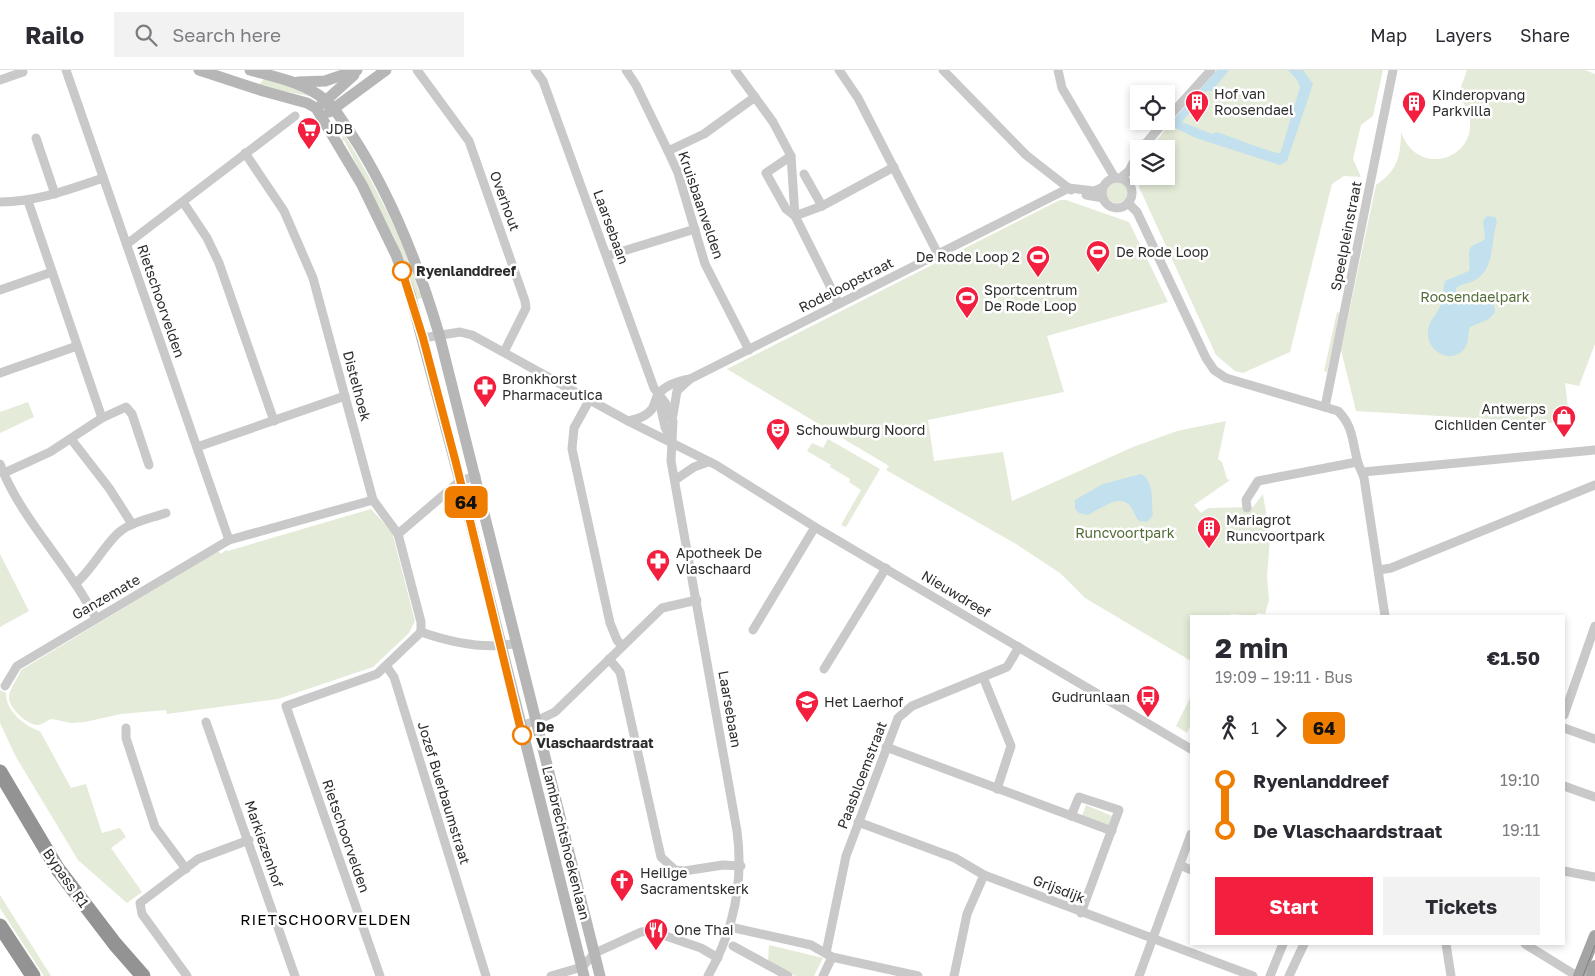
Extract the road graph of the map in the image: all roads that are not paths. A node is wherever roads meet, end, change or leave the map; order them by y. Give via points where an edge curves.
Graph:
1 (66, 70) edge
2 (199, 70) edge
3 (250, 70) edge
4 (358, 70) edge
5 (386, 70) edge
6 (417, 70) edge
7 (535, 70) edge
8 (626, 70) edge
9 (735, 70) edge
10 (839, 70) edge
11 (943, 70) edge
12 (1211, 70) edge
13 (1393, 70) edge
14 (23, 72) dead end
15 (1058, 74) edge
16 (289, 77) edge
17 (0, 80) edge
18 (755, 97) junction
19 (330, 105) junction
20 (1175, 111) edge
21 (319, 113) junction
22 (295, 116) dead end
23 (1158, 130) edge
24 (36, 138) dead end
25 (1149, 140) edge
26 (668, 151) junction
27 (245, 153) junction
28 (791, 156) junction
29 (894, 167) junction
30 (1130, 169) edge
31 (804, 174) dead end
32 (103, 178) junction
33 (1118, 178) junction
34 (1068, 188) junction
35 (1103, 188) junction
36 (54, 194) junction
37 (1103, 198) junction
38 (28, 201) junction
39 (0, 202) edge
40 (183, 202) junction
41 (1128, 203) junction
42 (822, 206) junction
43 (795, 216) junction
44 (695, 228) junction
45 (127, 244) junction
46 (938, 254) junction
47 (606, 256) junction
48 (52, 272) junction
49 (0, 290) edge
50 (839, 304) junction
51 (440, 334) junction
52 (423, 338) junction
53 (77, 346) junction
54 (748, 350) junction
55 (504, 352) junction
56 (0, 373) edge
57 (690, 379) junction
58 (677, 391) junction
59 (658, 395) junction
60 (345, 396) junction
61 (590, 399) junction
62 (1324, 407) junction
63 (102, 418) junction
64 (274, 421) junction
65 (628, 421) junction
66 (673, 421) junction
67 (70, 439) junction
68 (672, 443) junction
69 (196, 447) junction
70 (1595, 450) edge
71 (708, 462) junction
72 (1357, 462) junction
73 (0, 464) edge
74 (149, 465) dead end
75 (1363, 472) junction
76 (4, 474) junction
77 (476, 476) junction
78 (675, 480) junction
79 (460, 481) junction
80 (1595, 485) edge
81 (373, 500) junction
82 (1247, 508) dead end
83 (166, 513) dead end
84 (132, 524) junction
85 (815, 526) junction
86 (398, 534) junction
87 (228, 540) junction
88 (886, 568) junction
89 (1379, 570) junction
90 (76, 583) junction
91 (697, 600) junction
92 (1385, 615) edge
93 (96, 618) junction
94 (1595, 626) edge
95 (754, 630) dead end
96 (421, 632) junction
97 (517, 643) junction
98 (502, 646) junction
99 (622, 646) junction
100 (1019, 647) junction
101 (609, 659) junction
102 (387, 667) junction
103 (824, 669) dead end
104 (984, 677) junction
105 (5, 686) dead end
106 (1565, 712) edge
107 (206, 722) dead end
108 (536, 722) junction
109 (520, 726) junction
110 (126, 728) dead end
111 (1565, 728) edge
112 (1595, 739) edge
113 (886, 747) junction
114 (1190, 748) edge
115 (0, 772) edge
116 (1565, 786) edge
117 (997, 789) junction
118 (1595, 797) edge
119 (1071, 816) junction
120 (858, 822) junction
121 (1112, 831) junction
122 (1190, 837) edge
123 (249, 840) junction
124 (1180, 865) junction
125 (741, 866) junction
126 (186, 869) junction
127 (1190, 870) edge
128 (1565, 871) edge
129 (984, 875) junction
130 (1595, 877) edge
131 (1081, 913) junction
132 (0, 926) edge
133 (730, 927) junction
134 (1595, 936) edge
135 (1154, 939) junction
136 (1284, 945) edge
137 (1304, 945) edge
138 (1446, 945) edge
139 (1527, 945) edge
140 (733, 946) dead end
141 (595, 953) junction
142 (829, 955) junction
143 (718, 958) junction
144 (1595, 966) edge
145 (583, 971) edge
146 (1271, 975) edge
147 (33, 976) edge
148 (143, 976) edge
149 (187, 976) edge
150 (295, 976) edge
151 (380, 976) edge
152 (486, 976) edge
153 (551, 976) edge
154 (600, 976) edge
155 (708, 976) edge
156 (788, 976) edge
157 (823, 976) edge
158 (918, 976) edge
159 (954, 976) edge
160 (1139, 976) edge
161 (1253, 976) edge
162 (1283, 976) edge
163 (1289, 976) edge
164 (1451, 976) edge
165 (1578, 976) edge
166 (1592, 976) edge

1 - 32 street, Rietschoorvelden
2 - 21 street via 307,103
3 - 16 street
4 - 16 street via 324,81
4 - 19 street
5 - 19 street
6 - 55 street, Overhout via 469,141 525,301 526,308
7 - 47 street, Laarsebaan via 544,81
8 - 26 street, Kruisbaanvelden
9 - 18 street
10 - 29 street via 858,98
11 - 34 street via 1025,154
12 - 20 street
13 - 62 street, Speelpleinstraat
14 - 17 street
15 - 33 street via 1108,169
16 - 19 street
18 - 26 street via 704,134
18 - 28 street
19 - 21 street
19 - 51 street, Lambrechtshoekenlaan via 360,146 395,213 414,256
21 - 52 street, Lambrechtshoekenlaan via 362,185 396,255
22 - 27 street
23 - 25 street
24 - 36 street
26 - 44 street, Kruisbaanvelden
27 - 40 street
27 - 60 street, Distelhoek via 273,192 300,246 318,297
28 - 43 street
28 - 43 street via 766,173 786,209
29 - 42 street
29 - 46 street
30 - 33 street
31 - 42 street
32 - 36 street
32 - 45 street, Rietschoorvelden
33 - 35 street
33 - 41 street via 1131,186 1132,195
34 - 35 street via 1094,191
34 - 37 street
34 - 46 street, Rodeloopstraat
35 - 37 street
36 - 38 street
37 - 41 street via 1112,207 1123,207
38 - 39 street
38 - 48 street
40 - 45 street
40 - 64 street via 219,263
41 - 62 street via 1138,212 1214,370 1226,378
42 - 43 street
43 - 50 street
44 - 47 street
44 - 54 street, Kruisbaanvelden via 705,264
45 - 69 street, Rietschoorvelden
46 - 50 street, Rodeloopstraat
47 - 59 street, Laarsebaan
48 - 49 street
48 - 53 street
50 - 54 street, Rodeloopstraat
51 - 52 street
51 - 55 street via 466,334
51 - 77 street, Lambrechtshoekenlaan
52 - 79 street, Lambrechtshoekenlaan
53 - 56 street
53 - 63 street
54 - 57 street, Rodeloopstraat
55 - 61 street
57 - 58 street, Rodeloopstraat
57 - 59 street, Rodeloopstraat via 679,381
58 - 59 street
58 - 66 street
59 - 65 street via 652,409 641,418
59 - 66 street, Laarsebaan
59 - 68 street, Laarsebaan
60 - 64 street
60 - 81 street, Distelhoek
61 - 65 street
61 - 99 street via 574,428 572,449 610,624
62 - 72 street via 1338,412 1347,420
63 - 67 street
63 - 74 street via 129,408
64 - 69 street
65 - 68 street
66 - 68 street, Laarsebaan
67 - 76 street
67 - 84 street
68 - 71 street, Nieuwdreef
68 - 78 street, Laarsebaan
69 - 87 street, Rietschoorvelden
70 - 75 street
71 - 78 street
71 - 85 street, Nieuwdreef
72 - 75 street
72 - 82 street via 1258,481 1246,500
73 - 76 street
75 - 89 street
76 - 90 street via 32,522
77 - 79 street
77 - 97 street, Lambrechtshoekenlaan
78 - 91 street, Laarsebaan
79 - 86 street
79 - 98 street, Lambrechtshoekenlaan
80 - 89 street via 1391,568
81 - 86 street, Distelhoek
81 - 87 street, Ganzemate
83 - 84 street
84 - 90 street via 120,531
85 - 88 street, Nieuwdreef
85 - 95 street
86 - 96 street, Distelhoek
87 - 93 street, Ganzemate
88 - 100 street, Nieuwdreef
88 - 103 street
89 - 92 street via 1378,582
90 - 93 street
91 - 99 street via 662,608
91 - 125 street, Laarsebaan
93 - 105 street, Ganzemate via 17,666
94 - 106 street
96 - 98 street via 434,637
96 - 102 street via 392,658
97 - 98 street
97 - 108 street, Lambrechtshoekenlaan
98 - 109 street, Lambrechtshoekenlaan
99 - 101 street
100 - 104 street, Paasbloemstraat via 1007,667
100 - 114 street, Nieuwdreef
101 - 108 street via 554,712
101 - 125 street via 620,672 661,857 675,870
102 - 151 street, Rietschoorvelden via 378,674 286,706
102 - 152 street, Jozef Buerbaumstraat via 394,677
104 - 113 street, Paasbloemstraat via 904,711
104 - 117 street via 1011,746
107 - 123 street, Markiezenhof
108 - 109 street
108 - 141 street, Lambrechtshoekenlaan
109 - 145 street, Lambrechtshoekenlaan
110 - 126 street via 126,738 155,827
111 - 112 street
113 - 117 street
113 - 120 street, Paasbloemstraat
115 - 148 highway, Bypass R1 via 57,868
116 - 118 street
117 - 119 street
119 - 121 street
119 - 121 street via 1079,797 1119,810
120 - 129 street, Grijsdijk via 955,858
120 - 142 street, Paasbloemstraat via 841,876
121 - 131 street
122 - 124 street
123 - 126 street via 206,856
123 - 150 street, Markiezenhof
124 - 127 street
124 - 135 street
125 - 133 street, Laarsebaan
126 - 149 street via 142,900 140,906 142,914
128 - 130 street
129 - 131 street, Grijsdijk
129 - 159 street via 967,914
131 - 135 street, Grijsdijk
132 - 147 highway
133 - 142 street via 811,945
133 - 143 street, Laarsebaan
134 - 165 main road
135 - 160 street
135 - 161 street, Grijsdijk
136 - 146 street
137 - 163 street
138 - 164 street
139 - 165 street
140 - 156 street
141 - 143 street via 641,932 651,931 702,948
141 - 145 street
141 - 154 street, Lambrechtshoekenlaan
142 - 157 street, Paasbloemstraat
142 - 158 street
143 - 155 street, Laarsebaan
144 - 166 main road
145 - 153 street
146 - 162 street

